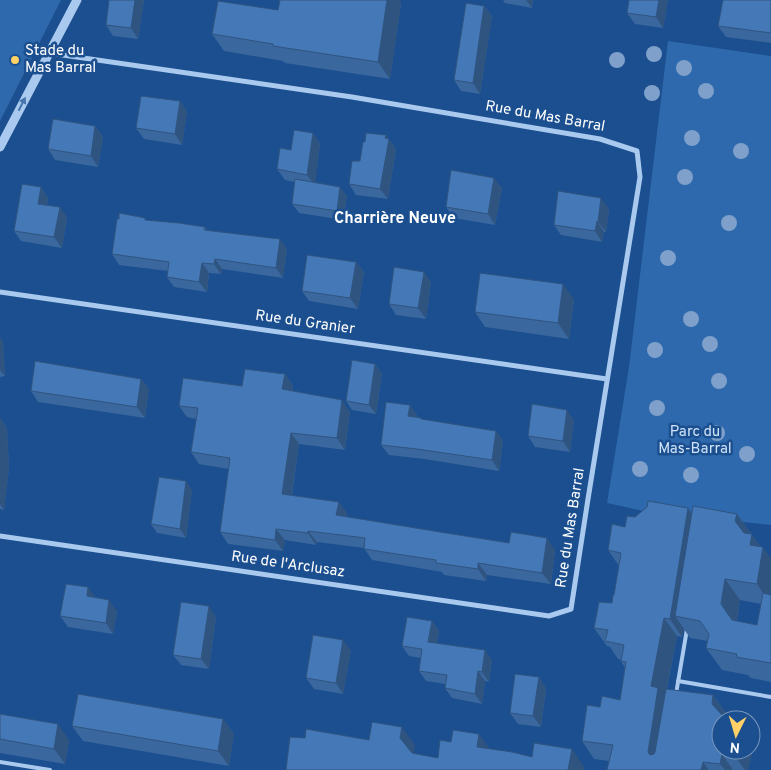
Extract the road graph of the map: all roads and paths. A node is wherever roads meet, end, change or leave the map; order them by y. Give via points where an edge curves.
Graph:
1 (77, 0) edge
2 (48, 53) junction
3 (0, 147) edge
4 (0, 292) edge
5 (607, 379) junction
6 (0, 536) edge
7 (571, 609) joint
8 (688, 624) edge
9 (678, 682) junction
10 (771, 698) edge
11 (675, 701) edge
12 (0, 762) edge
13 (50, 770) edge

1 - 2 street
3 -> 2 street
2 - 5 street, Rue du Mas Barral via 352,97 600,139 637,151 640,177
4 - 5 street, Rue du Granier
5 - 7 street, Rue du Mas Barral
6 - 7 street, Rue de l'Arclusaz via 549,616
8 - 9 lane
9 - 10 lane
9 - 11 lane
12 - 13 lane

